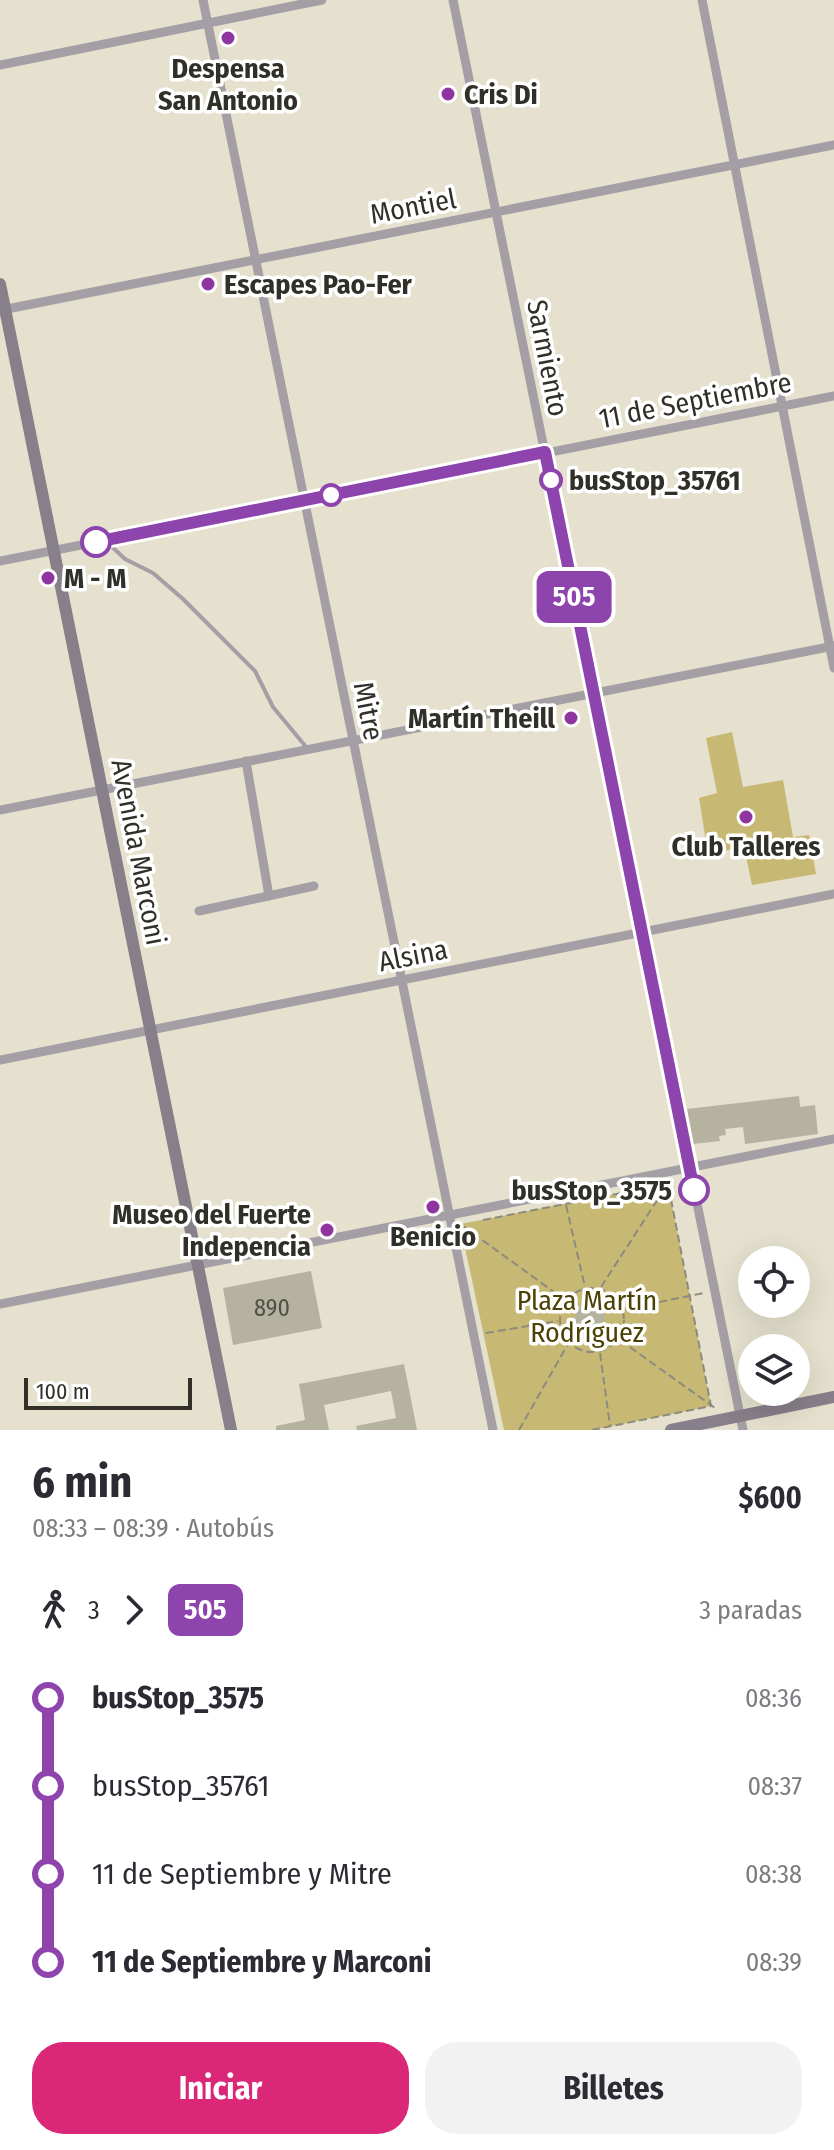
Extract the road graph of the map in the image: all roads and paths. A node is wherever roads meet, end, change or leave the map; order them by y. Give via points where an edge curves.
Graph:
1 (203, 0) edge
2 (322, 0) edge
3 (453, 0) edge
4 (702, 0) edge
5 (207, 23) junction
6 (0, 65) edge
7 (834, 145) edge
8 (736, 164) junction
9 (496, 212) junction
10 (255, 260) junction
11 (0, 284) edge
12 (3, 310) edge
13 (834, 396) edge
14 (781, 406) junction
15 (545, 452) junction
16 (304, 500) junction
17 (106, 540) junction
18 (54, 550) junction
19 (0, 561) edge
20 (832, 646) edge
21 (834, 668) edge
22 (593, 692) junction
23 (353, 740) junction
24 (308, 749) junction
25 (246, 761) junction
26 (102, 790) junction
27 (0, 810) edge
28 (314, 886) dead end
29 (834, 894) edge
30 (269, 896) junction
31 (199, 911) dead end
32 (642, 931) junction
33 (401, 979) junction
34 (150, 1030) junction
35 (0, 1060) edge
36 (834, 1139) edge
37 (689, 1166) junction
38 (668, 1184) junction
39 (566, 1205) junction
40 (449, 1214) junction
41 (475, 1221) dead end
42 (463, 1238) dead end
43 (197, 1265) junction
44 (586, 1288) junction
45 (600, 1288) junction
46 (715, 1291) junction
47 (689, 1296) junction
48 (566, 1301) junction
49 (0, 1304) edge
50 (623, 1310) junction
51 (559, 1321) junction
52 (483, 1334) dead end
53 (619, 1339) junction
54 (568, 1343) junction
55 (600, 1352) junction
56 (834, 1397) edge
57 (711, 1406) junction
58 (741, 1423) edge
59 (610, 1426) junction
60 (231, 1430) edge
61 (493, 1430) edge
62 (519, 1430) edge
63 (592, 1430) edge
64 (671, 1430) edge

1 - 5 street, Mitre
2 - 5 street
3 - 9 street, Sarmiento
4 - 8 street
5 - 6 street
5 - 10 street, Mitre
7 - 8 street, Montiel
8 - 9 street, Montiel
8 - 14 street
9 - 10 street, Montiel
9 - 15 street, Sarmiento
10 - 12 street, Montiel
10 - 16 street, Mitre
11 - 12 main road, Avenida Marconi
12 - 18 main road, Avenida Marconi
13 - 14 street, 11 de Septiembre
14 - 15 street, 11 de Septiembre
14 - 20 street
15 - 16 street, 11 de Septiembre
15 - 22 street, Sarmiento
16 - 17 street, 11 de Septiembre
16 - 23 street, Mitre
17 - 18 street, 11 de Septiembre
17 - 24 lane via 183,599 255,671 273,707
18 - 19 street, 11 de Septiembre
18 - 26 main road, Avenida Marconi
20 - 21 street
20 - 22 street
22 - 23 street
22 - 32 street, Sarmiento
23 - 24 street
23 - 33 street, Mitre
24 - 25 street
25 - 26 street
25 - 30 street
26 - 27 street
26 - 34 main road, Avenida Marconi
28 - 30 street
29 - 32 street, Alsina
30 - 31 street
32 - 33 street, Alsina
32 - 37 street, Sarmiento
33 - 34 street, Alsina
33 - 40 street, Mitre
34 - 35 street, Alsina
34 - 43 main road, Avenida Marconi
36 - 37 street
37 - 40 street
37 - 46 street, Sarmiento
38 - 39 path
38 - 45 path
38 - 47 path
39 - 41 path
39 - 44 path
40 - 43 street
40 - 61 street, Mitre
42 - 48 path via 460,1224
43 - 49 street
43 - 60 main road, Avenida Marconi
44 - 45 path
44 - 48 path
45 - 50 path
46 - 47 path
46 - 58 street, Sarmiento
47 - 50 path
47 - 57 path
48 - 51 path
50 - 53 path
51 - 52 path
51 - 54 path
53 - 55 path
53 - 57 path
54 - 55 path via 588,1353
54 - 62 path
55 - 59 path
56 - 58 main road
57 - 58 path
57 - 59 path
58 - 64 main road
59 - 63 path

